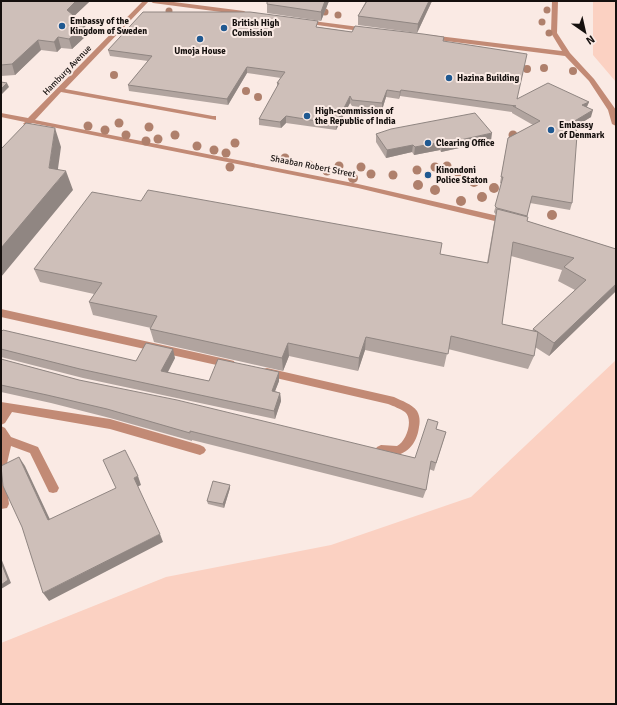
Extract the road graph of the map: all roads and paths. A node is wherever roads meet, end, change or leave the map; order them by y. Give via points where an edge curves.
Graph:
1 (146, 1) edge
2 (153, 1) edge
3 (554, 1) edge
4 (255, 15) edge
5 (295, 20) edge
6 (373, 30) edge
7 (420, 36) edge
8 (567, 54) junction
9 (60, 90) junction
10 (1, 115) edge
11 (213, 118) dead end
12 (31, 120) junction
13 (616, 124) edge
14 (21, 130) edge
15 (512, 222) edge
16 (1, 313) edge
17 (242, 367) edge
18 (258, 370) edge
19 (5, 407) edge
20 (1, 420) edge
21 (4, 436) edge
22 (370, 448) edge
23 (200, 450) dead end
24 (1, 469) edge
25 (1, 475) edge
26 (53, 488) dead end
27 (3, 504) edge

1 - 9 street, Hamburg Avenue
2 - 4 street
3 - 8 street via 554,34
5 - 6 street
7 - 8 street
8 - 13 street via 592,80 612,110
9 - 11 street
9 - 12 street, Hamburg Avenue
10 - 12 street, Shaaban Robert Street
12 - 14 street, Hamburg Avenue
12 - 15 street, Shaaban Robert Street via 358,186
16 - 17 street
18 - 22 street via 390,400 409,409 414,415 415,428 408,444 400,451 392,453
19 - 20 street
19 - 23 street via 110,424
21 - 24 street
21 - 26 street via 34,450
25 - 27 street

